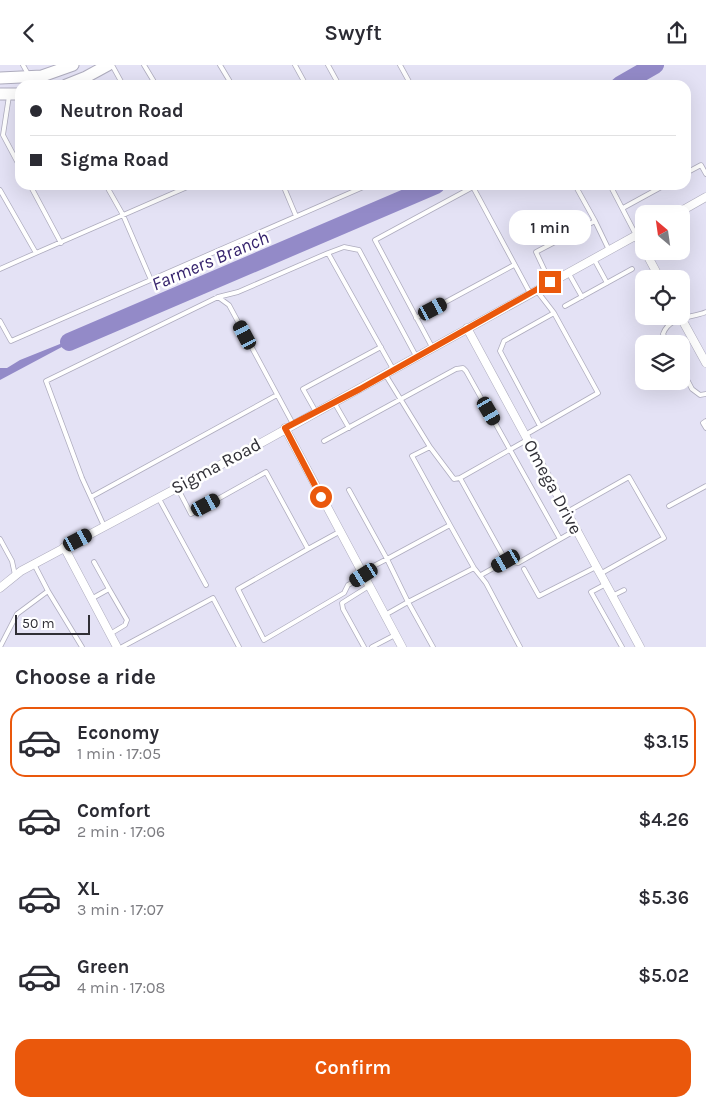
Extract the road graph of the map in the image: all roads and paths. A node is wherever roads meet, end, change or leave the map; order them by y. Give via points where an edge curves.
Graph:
1 (23, 65) edge
2 (73, 65) edge
3 (108, 65) edge
4 (112, 65) edge
5 (144, 65) edge
6 (220, 65) edge
7 (295, 65) edge
8 (328, 65) edge
9 (400, 65) edge
10 (29, 77) junction
11 (0, 78) edge
12 (78, 80) edge
13 (120, 80) edge
14 (153, 80) edge
15 (229, 80) edge
16 (303, 80) edge
17 (337, 80) edge
18 (408, 80) edge
19 (10, 94) edge
20 (15, 158) edge
21 (691, 170) edge
22 (706, 174) edge
23 (0, 190) edge
24 (33, 190) edge
25 (109, 190) edge
26 (180, 190) edge
27 (285, 190) edge
28 (356, 190) edge
29 (466, 190) edge
30 (475, 190) edge
31 (578, 190) edge
32 (612, 190) edge
33 (655, 190) edge
34 (706, 197) edge
35 (690, 206) edge
36 (622, 209) junction
37 (123, 215) junction
38 (296, 216) junction
39 (595, 221) junction
40 (635, 233) edge
41 (635, 236) edge
42 (61, 243) junction
43 (610, 250) junction
44 (36, 253) junction
45 (328, 253) junction
46 (594, 259) junction
47 (514, 265) junction
48 (0, 269) edge
49 (632, 269) dead end
50 (568, 272) junction
51 (151, 280) junction
52 (550, 282) junction
53 (607, 283) junction
54 (533, 291) junction
55 (218, 297) junction
56 (582, 297) junction
57 (565, 306) dead end
58 (554, 313) junction
59 (704, 313) edge
60 (690, 315) edge
61 (416, 318) junction
62 (706, 320) edge
63 (0, 321) edge
64 (685, 325) edge
65 (467, 328) junction
66 (381, 347) junction
67 (432, 347) junction
68 (416, 356) junction
69 (706, 363) edge
70 (394, 369) junction
71 (385, 374) junction
72 (690, 384) edge
73 (706, 394) edge
74 (277, 395) junction
75 (400, 399) junction
76 (334, 402) junction
77 (316, 412) junction
78 (706, 421) edge
79 (293, 424) junction
80 (540, 426) junction
81 (348, 427) junction
82 (285, 428) junction
83 (706, 428) edge
84 (526, 437) junction
85 (324, 441) dead end
86 (430, 447) junction
87 (510, 449) junction
88 (460, 478) junction
89 (706, 486) edge
90 (177, 487) junction
91 (349, 490) dead end
92 (91, 497) junction
93 (158, 497) junction
94 (669, 506) dead end
95 (567, 512) junction
96 (450, 525) junction
97 (104, 526) junction
98 (576, 530) junction
99 (339, 532) junction
100 (0, 539) edge
101 (560, 539) junction
102 (64, 547) junction
103 (308, 549) junction
104 (387, 559) junction
105 (506, 561) junction
106 (94, 562) dead end
107 (34, 564) junction
108 (474, 568) junction
109 (524, 569) dead end
110 (598, 570) junction
111 (363, 574) junction
112 (480, 575) junction
113 (15, 576) junction
114 (606, 584) junction
115 (206, 585) dead end
116 (369, 586) junction
117 (0, 588) edge
118 (109, 589) junction
119 (624, 589) dead end
120 (48, 591) junction
121 (612, 596) junction
122 (91, 599) junction
123 (408, 602) junction
124 (384, 615) junction
125 (110, 634) junction
126 (395, 635) junction
127 (0, 647) edge
128 (82, 647) edge
129 (117, 647) edge
130 (122, 647) edge
131 (239, 647) edge
132 (364, 647) edge
133 (372, 647) edge
134 (402, 647) edge
135 (433, 647) edge
136 (520, 647) edge
137 (622, 647) edge
138 (640, 647) edge

1 - 10 lane
2 - 10 main road
3 - 12 main road
4 - 13 lane
5 - 14 lane
6 - 15 lane
7 - 16 lane
8 - 17 lane
9 - 18 lane
10 - 11 main road
19 - 20 lane via 3,135
21 - 22 lane via 701,165
23 - 44 lane
24 - 42 lane
25 - 37 lane
26 - 37 lane
27 - 38 lane
28 - 38 lane
29 - 61 lane via 375,240
30 - 47 lane
31 - 39 lane
32 - 36 lane
33 - 36 lane
34 - 35 street
36 - 40 lane
37 - 42 lane
37 - 51 lane
38 - 51 lane
39 - 43 lane
39 - 52 lane via 536,252
41 - 43 street, Sigma Road
42 - 44 lane
43 - 46 street, Sigma Road
44 - 48 lane
45 - 55 lane via 238,292
45 - 66 lane
45 - 68 lane via 344,247 358,250
46 - 50 street, Sigma Road
46 - 53 lane
47 - 54 lane
47 - 61 lane
49 - 53 lane
50 - 52 street, Sigma Road
50 - 56 lane
51 - 63 lane via 11,341
52 - 54 street, Sigma Road
53 - 56 lane
54 - 58 lane
54 - 65 street, Sigma Road
55 - 74 lane via 229,305
55 - 92 lane via 46,381
56 - 57 lane
58 - 80 lane via 504,341 500,351
58 - 80 lane via 598,393
59 - 60 lane
59 - 62 lane
61 - 67 lane
64 - 69 street
65 - 67 street, Sigma Road
65 - 84 street, Omega Drive
66 - 70 lane
66 - 77 lane via 304,389
67 - 68 street, Sigma Road
68 - 70 street, Sigma Road
70 - 71 street, Sigma Road
71 - 75 lane
71 - 76 street, Sigma Road
72 - 73 lane via 700,395
74 - 79 lane
74 - 92 lane
75 - 81 lane
75 - 86 lane
75 - 87 lane via 456,369 464,369
76 - 77 street, Sigma Road
76 - 81 lane
77 - 79 street, Sigma Road
78 - 83 lane via 703,423
79 - 82 street, Sigma Road
80 - 84 lane
81 - 85 lane
82 - 90 street, Sigma Road
82 - 99 street
84 - 87 lane
84 - 95 street, Omega Drive
86 - 88 lane via 454,479
86 - 96 lane via 412,456
87 - 88 lane
87 - 101 lane
88 - 105 lane
89 - 94 lane
90 - 93 street, Sigma Road
90 - 103 lane via 191,513 266,473
91 - 104 lane
92 - 97 lane
93 - 97 street, Sigma Road
93 - 115 lane
95 - 98 street, Omega Drive
95 - 110 lane via 629,477 664,538
96 - 104 lane
96 - 108 lane
97 - 102 street, Sigma Road
98 - 101 lane
98 - 110 street, Omega Drive
99 - 103 lane
99 - 111 street
100 - 113 lane via 12,561
101 - 105 lane via 518,563
102 - 107 street, Sigma Road
102 - 122 street
103 - 111 lane via 238,589 264,640 344,593 348,585
104 - 111 lane
104 - 123 lane
105 - 112 lane
106 - 118 lane
107 - 113 street, Sigma Road
107 - 120 lane
108 - 112 lane
108 - 123 lane
109 - 110 lane via 539,596
110 - 114 street, Omega Drive
111 - 116 street
112 - 136 lane
113 - 117 street, Sigma Road
114 - 121 street, Omega Drive
114 - 137 lane via 591,591
116 - 124 street
116 - 132 lane via 342,603
118 - 122 lane
118 - 125 lane via 127,623
119 - 121 lane
120 - 127 lane via 17,614
120 - 128 lane
121 - 138 street, Omega Drive
122 - 125 street
123 - 124 lane
123 - 135 lane
124 - 126 street
125 - 129 street
126 - 133 lane
126 - 134 street
130 - 131 lane via 213,598

